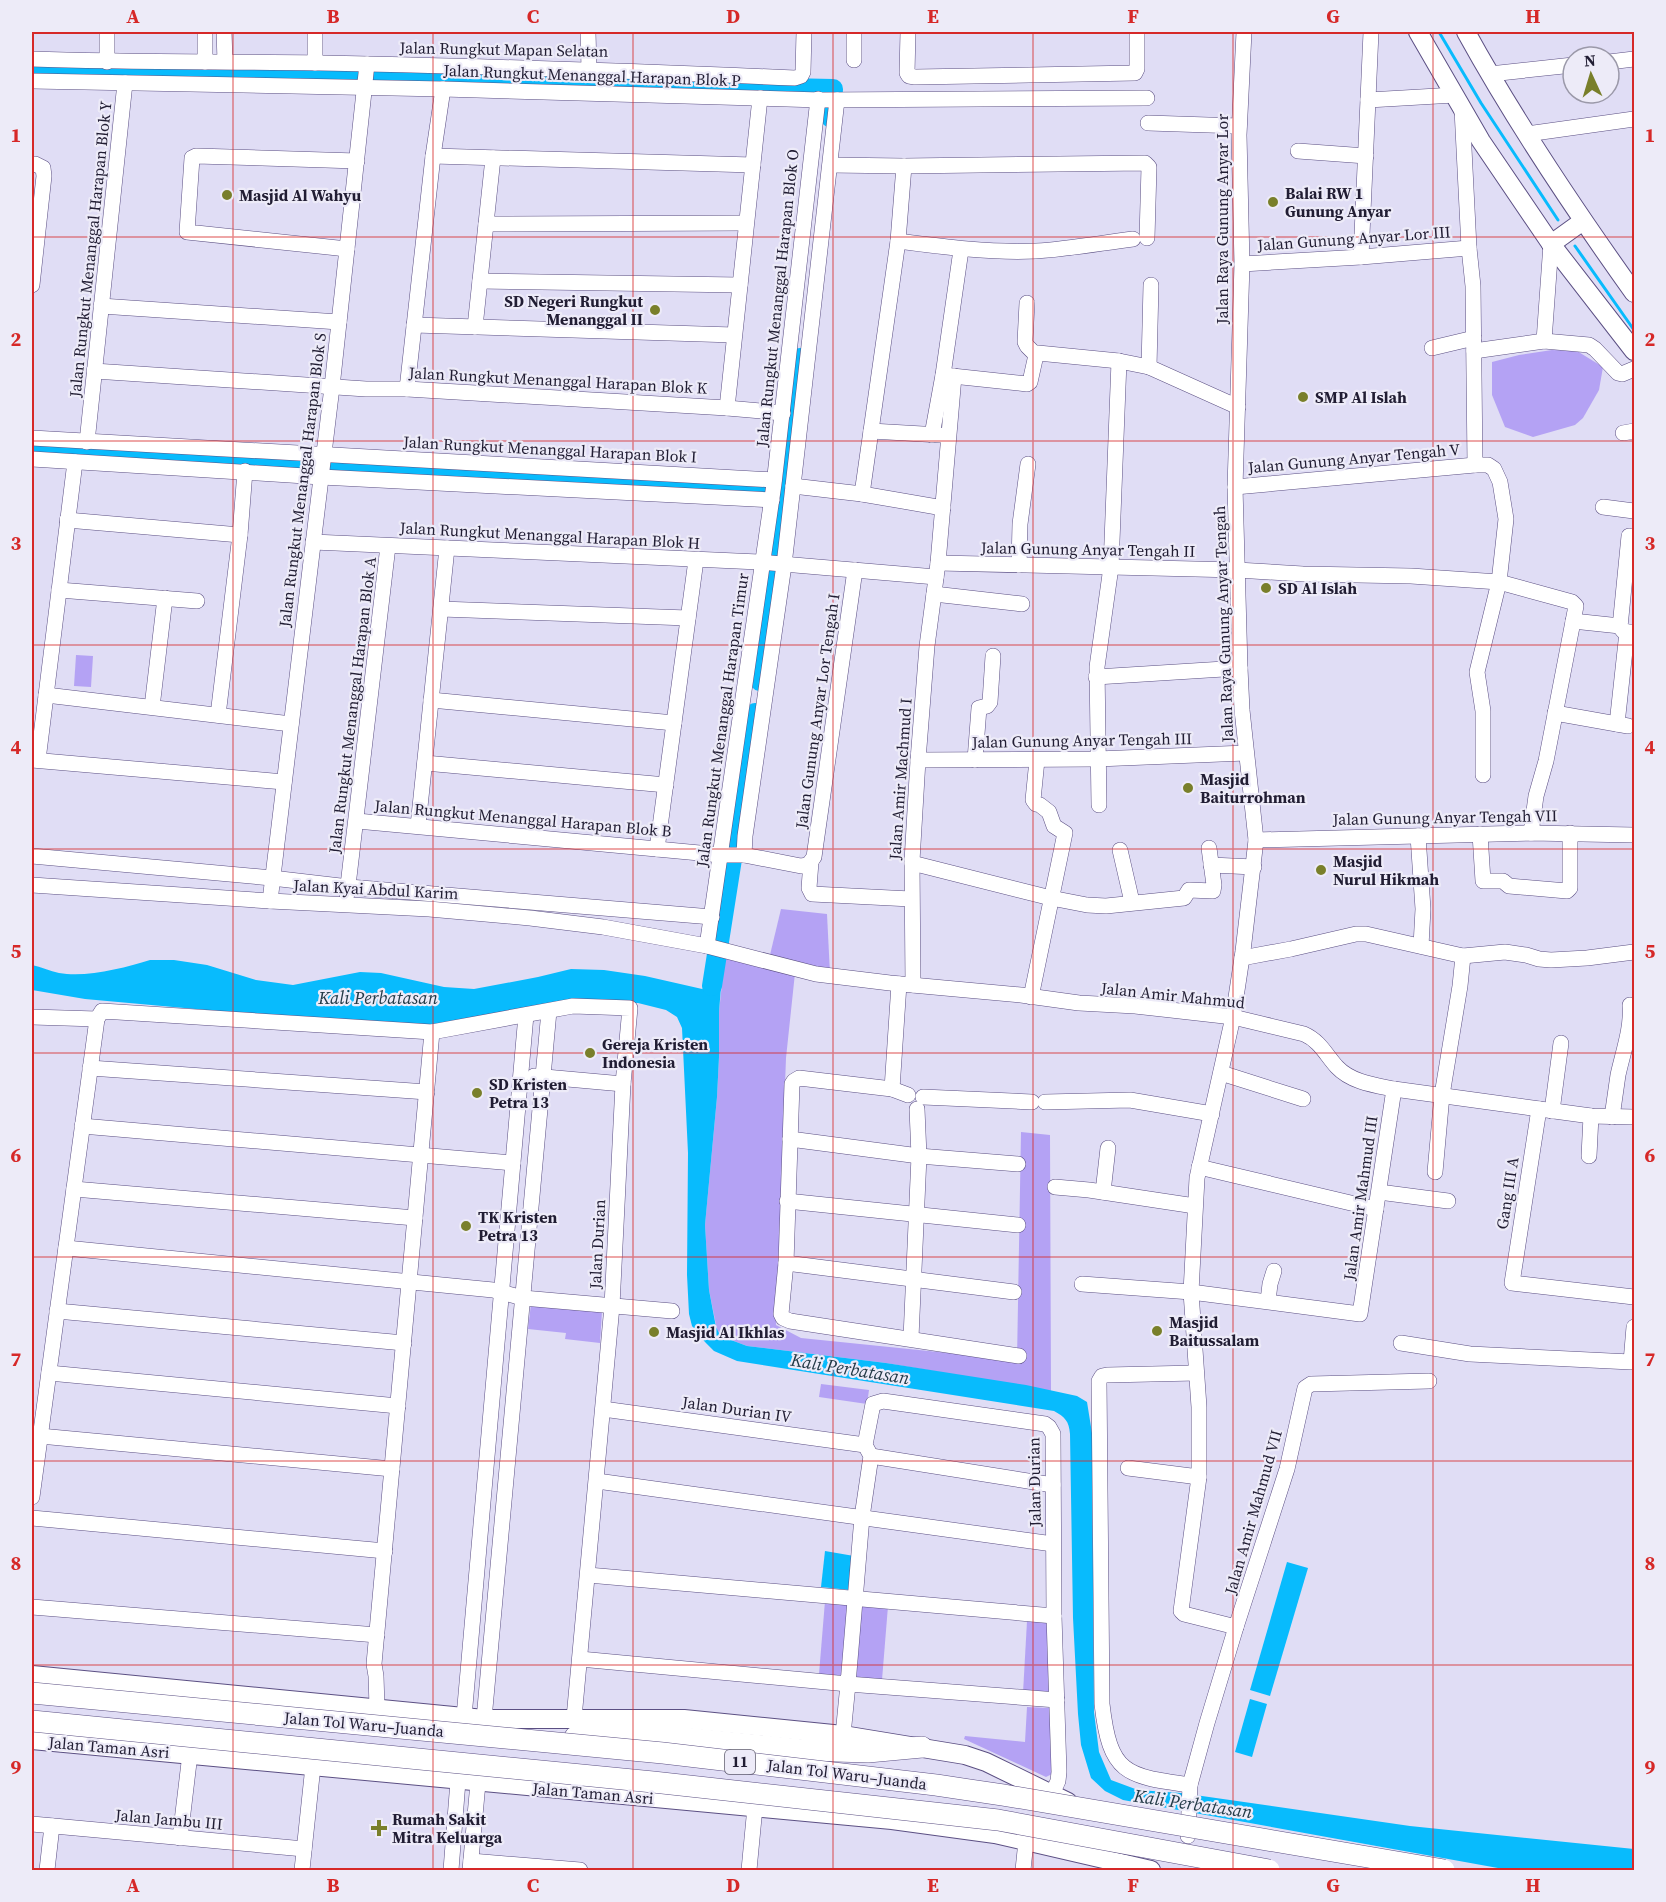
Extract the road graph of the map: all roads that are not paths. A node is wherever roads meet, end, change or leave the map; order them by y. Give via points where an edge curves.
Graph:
1 (107, 32) edge
2 (205, 32) edge
3 (224, 32) edge
4 (315, 32) edge
5 (588, 32) edge
6 (804, 32) edge
7 (854, 32) edge
8 (908, 32) edge
9 (1137, 32) edge
10 (1244, 32) edge
11 (1371, 32) edge
12 (1418, 32) edge
13 (1466, 32) edge
14 (32, 59) edge
15 (854, 60) dead end
16 (107, 62) junction
17 (205, 62) junction
18 (225, 62) junction
19 (315, 63) junction
20 (367, 66) junction
21 (1561, 66) edge
22 (589, 69) junction
23 (1490, 74) junction
24 (32, 81) edge
25 (125, 83) junction
26 (365, 87) junction
27 (443, 89) junction
28 (760, 98) junction
29 (1147, 98) dead end
30 (828, 99) junction
31 (1368, 100) junction
32 (1459, 102) junction
33 (1635, 119) edge
34 (1148, 123) dead end
35 (1239, 126) junction
36 (1527, 134) junction
37 (1472, 142) junction
38 (1298, 151) dead end
39 (433, 156) junction
40 (1366, 156) junction
41 (493, 158) junction
42 (357, 161) junction
43 (753, 165) junction
44 (830, 165) junction
45 (37, 166) edge
46 (904, 166) junction
47 (1583, 221) junction
48 (746, 223) junction
49 (486, 224) junction
50 (35, 230) edge
51 (898, 241) junction
52 (1551, 244) junction
53 (1469, 248) junction
54 (347, 249) junction
55 (961, 250) junction
56 (1362, 257) junction
57 (1242, 264) junction
58 (480, 281) junction
59 (32, 285) edge
60 (740, 285) junction
61 (1152, 285) dead end
62 (1635, 293) edge
63 (1027, 303) dead end
64 (101, 306) junction
65 (339, 322) junction
66 (414, 326) junction
67 (475, 327) junction
68 (734, 335) junction
69 (1544, 340) junction
70 (1474, 344) junction
71 (1432, 348) dead end
72 (1635, 351) edge
73 (1036, 355) junction
74 (1119, 362) junction
75 (1149, 367) junction
76 (1635, 369) edge
77 (94, 371) junction
78 (949, 375) junction
79 (332, 387) junction
80 (407, 389) junction
81 (1238, 407) junction
82 (727, 408) junction
83 (783, 413) junction
84 (871, 431) junction
85 (932, 435) junction
86 (949, 436) junction
87 (32, 438) edge
88 (87, 441) junction
89 (32, 459) edge
90 (75, 462) junction
91 (322, 465) junction
92 (1028, 465) dead end
93 (1475, 465) junction
94 (245, 471) junction
95 (793, 486) junction
96 (1235, 487) junction
97 (773, 490) junction
98 (862, 494) junction
99 (1603, 507) dead end
100 (943, 508) junction
101 (1635, 511) edge
102 (68, 520) junction
103 (240, 535) junction
104 (1629, 536) dead end
105 (313, 542) junction
106 (388, 546) junction
107 (447, 548) junction
108 (696, 560) junction
109 (773, 564) junction
110 (1019, 565) junction
111 (1111, 567) junction
112 (855, 570) junction
113 (937, 570) junction
114 (1237, 570) junction
115 (1499, 582) junction
116 (59, 590) junction
117 (934, 594) junction
118 (165, 598) junction
119 (197, 601) dead end
120 (1022, 604) dead end
121 (441, 609) junction
122 (688, 618) junction
123 (1573, 621) junction
124 (1627, 631) edge
125 (993, 656) dead end
126 (1239, 668) junction
127 (1096, 676) junction
128 (46, 695) junction
129 (431, 700) junction
130 (152, 707) junction
131 (1555, 713) junction
132 (218, 715) junction
133 (674, 723) junction
134 (291, 724) junction
135 (1246, 753) junction
136 (1097, 759) junction
137 (35, 760) edge
138 (918, 760) junction
139 (975, 760) junction
140 (1036, 760) junction
141 (425, 762) junction
142 (1483, 775) dead end
143 (284, 782) junction
144 (666, 785) junction
145 (1099, 805) dead end
146 (357, 821) junction
147 (418, 826) junction
148 (1531, 833) junction
149 (1570, 833) junction
150 (1480, 834) junction
151 (1635, 835) edge
152 (1418, 836) junction
153 (1256, 840) junction
154 (1209, 848) dead end
155 (657, 849) junction
156 (1120, 850) dead end
157 (733, 855) junction
158 (32, 856) edge
159 (57, 859) junction
160 (812, 859) junction
161 (912, 863) junction
162 (1211, 865) junction
163 (1254, 867) junction
164 (272, 878) junction
165 (32, 885) edge
166 (349, 886) junction
167 (55, 887) junction
168 (1051, 898) junction
169 (911, 899) junction
170 (270, 901) junction
171 (1132, 903) junction
172 (344, 905) junction
173 (712, 917) junction
174 (1421, 946) junction
175 (716, 948) junction
176 (1635, 952) edge
177 (1242, 955) junction
178 (1463, 956) junction
179 (901, 984) junction
180 (1031, 997) junction
181 (1630, 1005) dead end
182 (549, 1011) junction
183 (526, 1016) junction
184 (32, 1017) edge
185 (1233, 1017) junction
186 (97, 1019) junction
187 (432, 1032) junction
188 (1561, 1043) dead end
189 (90, 1068) junction
190 (1221, 1072) junction
191 (521, 1074) junction
192 (543, 1077) junction
193 (623, 1084) junction
194 (888, 1089) junction
195 (1394, 1089) junction
196 (427, 1092) junction
197 (1442, 1095) junction
198 (1303, 1099) dead end
199 (915, 1102) junction
200 (1545, 1110) junction
201 (1212, 1114) junction
202 (1591, 1116) junction
203 (1612, 1117) junction
204 (1635, 1117) edge
205 (82, 1126) junction
206 (790, 1139) junction
207 (1108, 1148) dead end
208 (914, 1155) junction
209 (1589, 1156) dead end
210 (421, 1157) junction
211 (513, 1163) junction
212 (1018, 1164) dead end
213 (1199, 1167) junction
214 (1435, 1172) dead end
215 (1055, 1187) dead end
216 (74, 1189) junction
217 (1103, 1192) junction
218 (1379, 1192) junction
219 (788, 1201) junction
220 (1448, 1201) dead end
221 (1195, 1206) junction
222 (1376, 1209) junction
223 (912, 1215) junction
224 (415, 1218) junction
225 (1018, 1225) dead end
226 (66, 1248) junction
227 (786, 1263) junction
228 (1274, 1271) dead end
229 (910, 1278) junction
230 (409, 1282) junction
231 (1083, 1284) dead end
232 (1014, 1292) dead end
233 (1191, 1292) junction
234 (502, 1293) junction
235 (1635, 1297) edge
236 (523, 1298) junction
237 (1268, 1301) junction
238 (612, 1306) junction
239 (57, 1311) junction
240 (672, 1311) dead end
241 (1635, 1327) edge
242 (907, 1338) junction
243 (404, 1343) junction
244 (1401, 1343) dead end
245 (1019, 1356) dead end
246 (1196, 1372) junction
247 (48, 1373) junction
248 (1429, 1381) dead end
249 (398, 1406) junction
250 (603, 1409) junction
251 (40, 1436) junction
252 (868, 1450) junction
253 (1128, 1468) dead end
254 (392, 1469) junction
255 (1199, 1477) junction
256 (597, 1481) junction
257 (1053, 1485) junction
258 (32, 1497) edge
259 (862, 1517) junction
260 (32, 1518) edge
261 (1053, 1544) junction
262 (385, 1551) junction
263 (588, 1575) junction
264 (856, 1599) junction
265 (32, 1607) edge
266 (1054, 1616) junction
267 (1236, 1627) junction
268 (377, 1635) junction
269 (580, 1659) junction
270 (32, 1675) edge
271 (848, 1684) junction
272 (32, 1693) edge
273 (1057, 1701) junction
274 (372, 1707) junction
275 (464, 1717) junction
276 (574, 1718) junction
277 (32, 1721) edge
278 (489, 1728) junction
279 (843, 1735) junction
280 (32, 1740) edge
281 (922, 1747) junction
282 (190, 1754) junction
283 (313, 1766) junction
284 (458, 1781) junction
285 (1025, 1781) junction
286 (478, 1783) junction
287 (1190, 1788) junction
288 (1052, 1794) junction
289 (1074, 1806) junction
290 (754, 1807) junction
291 (32, 1824) edge
292 (52, 1826) junction
293 (1188, 1836) junction
294 (180, 1838) junction
295 (1021, 1840) junction
296 (1060, 1849) junction
297 (304, 1850) junction
298 (471, 1866) edge
299 (46, 1870) edge
300 (302, 1870) edge
301 (450, 1870) edge
302 (580, 1870) edge
303 (749, 1870) edge
304 (1023, 1870) edge
305 (1151, 1870) edge
306 (1269, 1870) edge
307 (1390, 1870) edge
308 (1444, 1870) edge

1 - 16 street
2 - 17 street
3 - 18 street
4 - 19 street
5 - 22 street
6 - 22 street, Jalan Rungkut Mapan Selatan via 803,72 795,78
7 - 15 street
8 - 9 street via 907,73 915,76 1129,75 1137,69
10 - 35 street, Jalan Raya Gunung Anyar Lor
11 - 31 street
12 - 32 main road
13 - 23 main road
14 - 16 street, Jalan Rungkut Mapan Selatan
16 - 17 street, Jalan Rungkut Mapan Selatan
17 - 18 street, Jalan Rungkut Mapan Selatan
18 - 19 street, Jalan Rungkut Mapan Selatan
19 - 20 street, Jalan Rungkut Mapan Selatan
20 - 22 street, Jalan Rungkut Mapan Selatan
20 - 26 street, Jalan Rungkut Menanggal Harapan Blok S
21 - 23 street
23 - 36 main road
24 - 25 street
25 - 26 street, Jalan Rungkut Menanggal Harapan Blok Y
25 - 64 street, Jalan Rungkut Menanggal Harapan Blok Y
26 - 27 street, Jalan Rungkut Menanggal Harapan Blok P
26 - 42 street, Jalan Rungkut Menanggal Harapan Blok S
27 - 28 street, Jalan Rungkut Menanggal Harapan Blok P
27 - 39 street
28 - 30 street, Jalan Rungkut Menanggal Harapan Blok P
28 - 43 street
29 - 30 street, Jalan Rungkut Menanggal Harapan Blok P
30 - 44 street
30 - 83 street, Jalan Rungkut Menanggal Harapan Blok O
31 - 32 street
31 - 40 street
32 - 37 main road
33 - 36 street
34 - 35 street
35 - 57 street, Jalan Raya Gunung Anyar Lor
36 - 47 main road
37 - 52 main road
37 - 53 street
38 - 40 street
39 - 41 street
39 - 66 street
40 - 56 street
41 - 43 street
41 - 49 street
42 - 54 street, Jalan Rungkut Menanggal Harapan Blok S
42 - 54 street via 192,158 187,232
43 - 48 street
44 - 46 street
44 - 95 street
45 - 50 street via 44,176
46 - 51 street
46 - 55 street via 1145,163 1149,167 1140,238 1037,251
47 - 52 main road
47 - 62 main road
48 - 49 street
48 - 60 street
49 - 58 street
50 - 59 street
51 - 55 street
51 - 84 street
52 - 69 street
52 - 72 main road
53 - 56 street, Jalan Gunung Anyar Lor III
53 - 70 street
54 - 65 street, Jalan Rungkut Menanggal Harapan Blok S
55 - 78 street
56 - 57 street, Jalan Gunung Anyar Lor III
57 - 81 street, Jalan Raya Gunung Anyar Lor
58 - 60 street
58 - 67 street
60 - 68 street
61 - 75 street
63 - 73 street via 1025,342
64 - 65 street
64 - 77 street, Jalan Rungkut Menanggal Harapan Blok Y
65 - 79 street, Jalan Rungkut Menanggal Harapan Blok S
66 - 67 street
66 - 80 street
67 - 68 street
68 - 82 street
69 - 70 street
69 - 76 street via 1589,345 1618,373
70 - 71 street
70 - 93 street
73 - 74 street
73 - 78 street via 1029,384
74 - 75 street
74 - 111 street
75 - 81 street
77 - 79 street, Jalan Rungkut Menanggal Harapan Blok K
77 - 88 street, Jalan Rungkut Menanggal Harapan Blok Y
78 - 85 street
78 - 86 street, Jalan Amir Machmud I
79 - 80 street, Jalan Rungkut Menanggal Harapan Blok K
79 - 91 street, Jalan Rungkut Menanggal Harapan Blok S
80 - 82 street, Jalan Rungkut Menanggal Harapan Blok K
81 - 96 street, Jalan Raya Gunung Anyar Tengah
82 - 83 street, Jalan Rungkut Menanggal Harapan Blok K
83 - 97 street, Jalan Rungkut Menanggal Harapan Blok O
84 - 85 street
84 - 98 street
85 - 86 street
86 - 100 street, Jalan Amir Machmud I
87 - 88 street
88 - 91 street
89 - 90 street
90 - 94 street
90 - 102 street
91 - 94 street
91 - 97 street, Jalan Rungkut Menanggal Harapan Blok I
91 - 97 street
91 - 105 street, Jalan Rungkut Menanggal Harapan Blok S
92 - 110 street
93 - 96 street, Jalan Gunung Anyar Tengah V
93 - 115 street via 1491,467 1500,482 1506,519
94 - 103 street
95 - 98 street
95 - 109 street
96 - 114 street, Jalan Raya Gunung Anyar Tengah
97 - 109 street, Jalan Rungkut Menanggal Harapan Timur
98 - 100 street
99 - 101 street
100 - 113 street, Jalan Amir Machmud I
102 - 103 street
102 - 116 street
103 - 132 street
104 - 124 street
105 - 106 street, Jalan Rungkut Menanggal Harapan Blok H
105 - 134 street, Jalan Rungkut Menanggal Harapan Blok S
106 - 107 street, Jalan Rungkut Menanggal Harapan Blok H
106 - 146 street, Jalan Rungkut Menanggal Harapan Blok A
107 - 108 street, Jalan Rungkut Menanggal Harapan Blok H
107 - 121 street
108 - 109 street, Jalan Rungkut Menanggal Harapan Blok H
108 - 122 street
109 - 112 street, Jalan Rungkut Menanggal Harapan Blok H
109 - 157 street, Jalan Rungkut Menanggal Harapan Timur
109 - 157 street, Jalan Rungkut Menanggal Harapan Timur via 745,836
110 - 111 street, Jalan Gunung Anyar Tengah II
110 - 113 street, Jalan Gunung Anyar Tengah II
111 - 114 street, Jalan Gunung Anyar Tengah II
111 - 127 street
112 - 113 street, Jalan Gunung Anyar Tengah II
112 - 160 street, Jalan Gunung Anyar Lor Tengah I
113 - 117 street, Jalan Amir Machmud I
114 - 115 street, Jalan Gunung Anyar Tengah II
114 - 126 street, Jalan Raya Gunung Anyar Tengah
115 - 123 street, Jalan Gunung Anyar Tengah II via 1575,603
115 - 142 street via 1477,672 1483,711
116 - 118 street
116 - 128 street
117 - 120 street
117 - 138 street, Jalan Amir Machmud I
118 - 119 street
118 - 130 street
121 - 122 street
121 - 129 street
122 - 133 street
123 - 124 street
123 - 131 street
124 - 131 street via 1623,725
125 - 139 street via 990,702 979,708
126 - 127 street
126 - 135 street, Jalan Raya Gunung Anyar Tengah
127 - 136 street
128 - 130 street
128 - 137 street
129 - 133 street
129 - 141 street
130 - 132 street
131 - 148 street
132 - 134 street
133 - 144 street
134 - 143 street, Jalan Rungkut Menanggal Harapan Blok S
135 - 136 street, Jalan Gunung Anyar Tengah III
135 - 153 street, Jalan Raya Gunung Anyar Tengah
136 - 140 street, Jalan Gunung Anyar Tengah III
136 - 145 street
137 - 143 street
138 - 139 street, Jalan Gunung Anyar Tengah III
138 - 161 street, Jalan Amir Machmud I
139 - 140 street, Jalan Gunung Anyar Tengah III
140 - 168 street via 1033,800 1049,812 1054,826 1065,833
141 - 144 street
141 - 147 street
143 - 164 street, Jalan Rungkut Menanggal Harapan Blok S
144 - 155 street
146 - 147 street, Jalan Rungkut Menanggal Harapan Blok B
146 - 166 street, Jalan Rungkut Menanggal Harapan Blok A
147 - 155 street, Jalan Rungkut Menanggal Harapan Blok B
148 - 149 street, Jalan Gunung Anyar Tengah VII
148 - 150 street, Jalan Gunung Anyar Tengah VII
149 - 150 street via 1567,891 1509,886 1503,880 1483,881
149 - 151 street, Jalan Gunung Anyar Tengah VII
150 - 152 street, Jalan Gunung Anyar Tengah VII
152 - 153 street, Jalan Gunung Anyar Tengah VII
152 - 174 street via 1423,909
153 - 163 street, Jalan Raya Gunung Anyar Tengah
154 - 162 street
155 - 157 street, Jalan Rungkut Menanggal Harapan Blok B
156 - 171 street
157 - 160 street via 801,866
157 - 173 street, Jalan Rungkut Menanggal Harapan Timur
158 - 159 street
159 - 164 street
159 - 167 street
160 - 169 street, Jalan Gunung Anyar Lor Tengah I via 812,894
161 - 168 street
161 - 169 street, Jalan Amir Machmud I
162 - 163 street
162 - 171 street via 1213,891 1189,890 1184,898
163 - 177 street, Jalan Raya Gunung Anyar Tengah
164 - 166 street
164 - 170 street, Jalan Rungkut Menanggal Harapan Blok S
165 - 167 street, Jalan Kyai Abdul Karim
166 - 172 street, Jalan Rungkut Menanggal Harapan Blok A
166 - 173 street
167 - 170 street, Jalan Kyai Abdul Karim
168 - 171 street via 1087,905
168 - 180 street
169 - 179 street, Jalan Amir Machmud I
170 - 172 street, Jalan Kyai Abdul Karim
172 - 175 street, Jalan Kyai Abdul Karim via 530,918
173 - 175 street, Jalan Rungkut Menanggal Harapan Timur
174 - 177 street via 1356,934
174 - 178 street
175 - 179 street, Jalan Amir Mahmud via 816,974
176 - 178 street via 1551,960 1505,952
177 - 185 street, Jalan Raya Gunung Anyar Tengah
178 - 197 street
179 - 180 street, Jalan Amir Mahmud
179 - 194 street, Jalan Amir Machmud I
180 - 185 street, Jalan Amir Mahmud
181 - 203 street
182 - 183 street
182 - 192 street
182 - 193 street, Jalan Durian via 573,1006 630,1008
183 - 187 street
183 - 191 street
184 - 186 street
185 - 190 street, Jalan Raya Gunung Anyar Tengah
185 - 195 street, Jalan Amir Mahmud via 1304,1034 1318,1042 1345,1073
186 - 187 street via 106,1011
186 - 189 street
187 - 196 street
188 - 200 street, Gang III A
189 - 196 street
189 - 205 street
190 - 198 street
190 - 201 street, Jalan Raya Gunung Anyar Tengah
191 - 192 street
191 - 211 street
192 - 193 street
192 - 236 street
193 - 238 street, Jalan Durian
194 - 199 street
194 - 206 street via 799,1078 792,1084
195 - 197 street, Jalan Amir Mahmud
195 - 218 street, Jalan Amir Mahmud III
196 - 210 street
197 - 200 street, Jalan Amir Mahmud
197 - 214 street
199 - 201 street via 1130,1100
199 - 208 street
200 - 202 street, Jalan Amir Mahmud
200 - 235 street, Gang III A via 1512,1283
201 - 213 street, Jalan Raya Gunung Anyar Tengah
202 - 203 street, Jalan Amir Mahmud
202 - 209 street
203 - 204 street, Jalan Amir Mahmud
205 - 210 street
205 - 216 street
206 - 208 street
206 - 219 street
207 - 217 street
208 - 212 street
208 - 223 street
210 - 211 street
210 - 224 street
211 - 234 street
213 - 221 street, Jalan Raya Gunung Anyar Tengah
213 - 222 street
215 - 217 street
216 - 224 street
216 - 226 street
217 - 221 street
218 - 220 street
218 - 222 street, Jalan Amir Mahmud III
219 - 223 street
219 - 227 street
221 - 233 street, Jalan Raya Gunung Anyar Tengah
222 - 237 street, Jalan Amir Mahmud III via 1362,1313
223 - 225 street
223 - 229 street
224 - 230 street
226 - 230 street
226 - 239 street
227 - 229 street
227 - 242 street via 784,1319
228 - 237 street
229 - 232 street
229 - 242 street
230 - 234 street
230 - 243 street
231 - 233 street
233 - 237 street
233 - 246 street, Jalan Raya Gunung Anyar Tengah
234 - 236 street
234 - 275 street
236 - 238 street
236 - 278 street
238 - 240 street
238 - 250 street, Jalan Durian
239 - 243 street
239 - 247 street
241 - 244 street via 1631,1362 1470,1354
242 - 245 street
243 - 249 street
246 - 255 street, Jalan Raya Gunung Anyar Tengah
246 - 287 street via 1107,1375 1099,1381 1102,1704 1107,1734 1112,1753 1127,1770
247 - 249 street
247 - 251 street
248 - 267 street, Jalan Amir Mahmud VII via 1306,1387 1287,1469
249 - 254 street
250 - 252 street, Jalan Durian IV
250 - 256 street, Jalan Durian
251 - 254 street
251 - 258 street
252 - 257 street, Jalan Durian IV
252 - 257 street, Jalan Durian via 872,1406 877,1401 1045,1424 1053,1434
252 - 259 street, Jalan Durian
253 - 255 street
254 - 262 street
255 - 267 street, Jalan Raya Gunung Anyar Tengah via 1181,1612
256 - 259 street, Jalan Durian
256 - 263 street, Jalan Durian
257 - 261 street, Jalan Durian
259 - 261 street, Jalan Durian
259 - 264 street, Jalan Durian
260 - 262 street
261 - 266 street, Jalan Durian
262 - 268 street
263 - 264 street
263 - 269 street, Jalan Durian
264 - 266 street
264 - 271 street, Jalan Durian
265 - 268 street
266 - 273 street, Jalan Durian
267 - 287 street
268 - 274 street via 374,1664 368,1677
269 - 271 street
269 - 276 street, Jalan Durian
270 - 274 main road
271 - 273 street
271 - 279 street, Jalan Durian
272 - 278 highway, Jalan Tol Waru–Juanda / 11, bridge
273 - 288 street, Jalan Durian via 1059,1776
274 - 275 main road
275 - 278 main road
276 - 278 main road
276 - 279 main road via 684,1719
277 - 306 highway, Jalan Tol Waru–Juanda / 11, bridge via 983,1819
278 - 281 highway, bridge via 675,1737 802,1750 880,1752
278 - 308 highway, Jalan Tol Waru–Juanda / 11, bridge via 968,1790
279 - 281 main road
280 - 282 main road, Jalan Taman Asri
281 - 285 main road via 979,1760
282 - 283 main road, Jalan Taman Asri
282 - 294 street
283 - 284 main road, Jalan Taman Asri
283 - 297 street
284 - 286 main road, Jalan Taman Asri
284 - 301 street
285 - 288 main road
285 - 295 main road
286 - 290 main road, Jalan Taman Asri
286 - 298 street
287 - 293 street
288 - 289 main road
289 - 293 main road
289 - 296 main road via 1063,1826
290 - 295 main road, Jalan Taman Asri via 892,1820
290 - 303 street
291 - 292 street, Jalan Jambu III
292 - 294 street, Jalan Jambu III
292 - 299 street
293 - 307 main road
294 - 297 street, Jalan Jambu III
295 - 296 main road, Jalan Taman Asri
295 - 304 street
296 - 305 main road, Jalan Taman Asri
297 - 300 street
298 - 302 street

